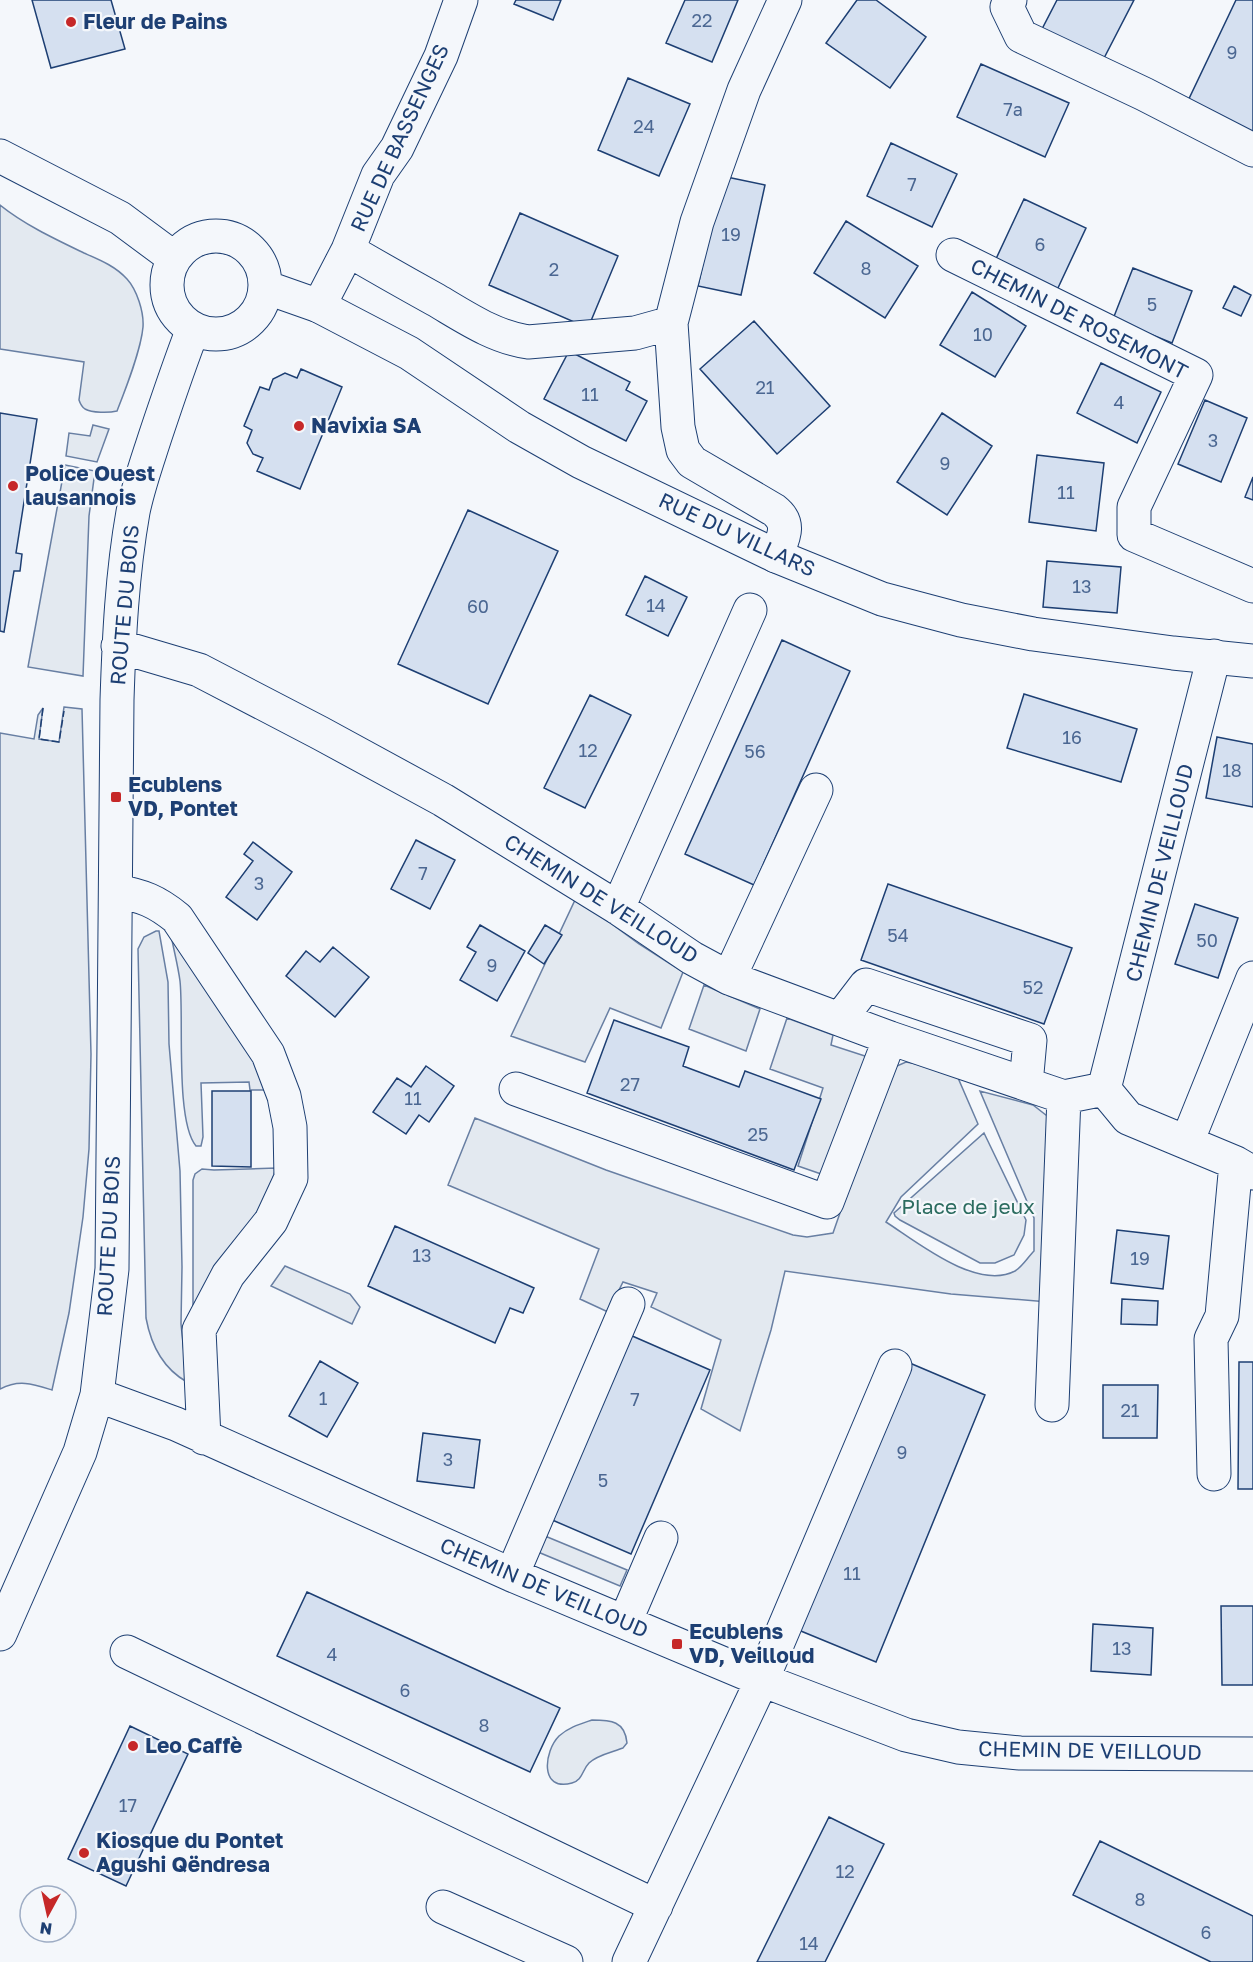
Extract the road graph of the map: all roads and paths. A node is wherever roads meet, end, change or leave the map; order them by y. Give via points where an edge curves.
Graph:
1 (461, 0) edge
2 (785, 0) edge
3 (1010, 0) edge
4 (1253, 150) edge
5 (0, 156) edge
6 (348, 250) junction
7 (953, 255) dead end
8 (174, 258) junction
9 (265, 286) junction
10 (319, 306) junction
11 (671, 323) junction
12 (193, 329) junction
13 (776, 556) junction
14 (1253, 586) edge
15 (750, 610) dead end
16 (118, 646) junction
17 (1214, 656) junction
18 (1253, 661) edge
19 (816, 790) dead end
20 (116, 891) junction
21 (618, 908) junction
22 (729, 978) junction
23 (1253, 978) edge
24 (840, 1019) junction
25 (890, 1038) junction
26 (1026, 1084) junction
27 (516, 1089) dead end
28 (1104, 1089) junction
29 (1064, 1097) junction
30 (1187, 1142) junction
31 (1244, 1168) edge
32 (628, 1304) dead end
33 (895, 1366) dead end
34 (97, 1395) junction
35 (1052, 1405) dead end
36 (204, 1438) junction
37 (1214, 1474) dead end
38 (662, 1538) dead end
39 (512, 1575) junction
40 (625, 1622) junction
41 (0, 1634) edge
42 (127, 1652) dead end
43 (762, 1680) junction
44 (1253, 1754) edge
45 (656, 1906) junction
46 (443, 1907) dead end
47 (566, 1962) edge
48 (629, 1962) edge

1 - 6 street, RUE DE BASSENGES via 441,56 397,148 378,175
2 - 11 street via 744,90 700,214
3 - 4 street via 1007,7 1021,36
5 - 8 street via 120,218
6 - 10 street, RUE DE BASSENGES
6 - 11 street via 512,339 528,342 635,333
7 - 14 street, CHEMIN DE ROSEMONT via 1196,375 1134,507 1134,535
8 - 9 street via 184,246 199,238 231,237 256,256
8 - 12 street via 168,271 168,297 173,310
9 - 10 street, RUE DU VILLARS
9 - 12 street via 262,303 241,327 225,333
10 - 13 street, RUE DU VILLARS via 409,353 519,427 581,462
11 - 13 street via 683,450 692,462 782,518 786,531
12 - 16 street, ROUTE DU BOIS via 133,512
13 - 17 street, RUE DU VILLARS via 882,598 961,620 1033,634
15 - 21 street
16 - 20 street, ROUTE DU BOIS
16 - 21 street, CHEMIN DE VEILLOUD via 199,670 320,733 443,800
17 - 18 street, RUE DU VILLARS
17 - 28 street, CHEMIN DE VEILLOUD
19 - 22 street
20 - 34 street, ROUTE DU BOIS via 112,1269
20 - 36 street via 142,896 177,918 268,1054 284,1096 290,1127 291,1178 271,1221 228,1275 199,1330
21 - 22 street, CHEMIN DE VEILLOUD
22 - 24 street, CHEMIN DE VEILLOUD
23 - 30 street
24 - 25 street, CHEMIN DE VEILLOUD
24 - 26 street via 866,985 1030,1040
25 - 26 street, CHEMIN DE VEILLOUD
25 - 27 street via 827,1202
26 - 29 street, CHEMIN DE VEILLOUD
28 - 29 street
28 - 30 street via 1128,1118
29 - 35 street
30 - 31 street
31 - 37 street via 1222,1316 1211,1339
32 - 39 street
33 - 43 street
34 - 36 street, CHEMIN DE VEILLOUD
34 - 41 street, ROUTE DU BOIS via 80,1452
36 - 39 street, CHEMIN DE VEILLOUD
38 - 40 street
39 - 40 street, CHEMIN DE VEILLOUD
40 - 43 street, CHEMIN DE VEILLOUD
42 - 45 street
43 - 44 street, CHEMIN DE VEILLOUD via 906,1735 958,1747 1020,1753
43 - 45 street
45 - 48 street
46 - 47 street

